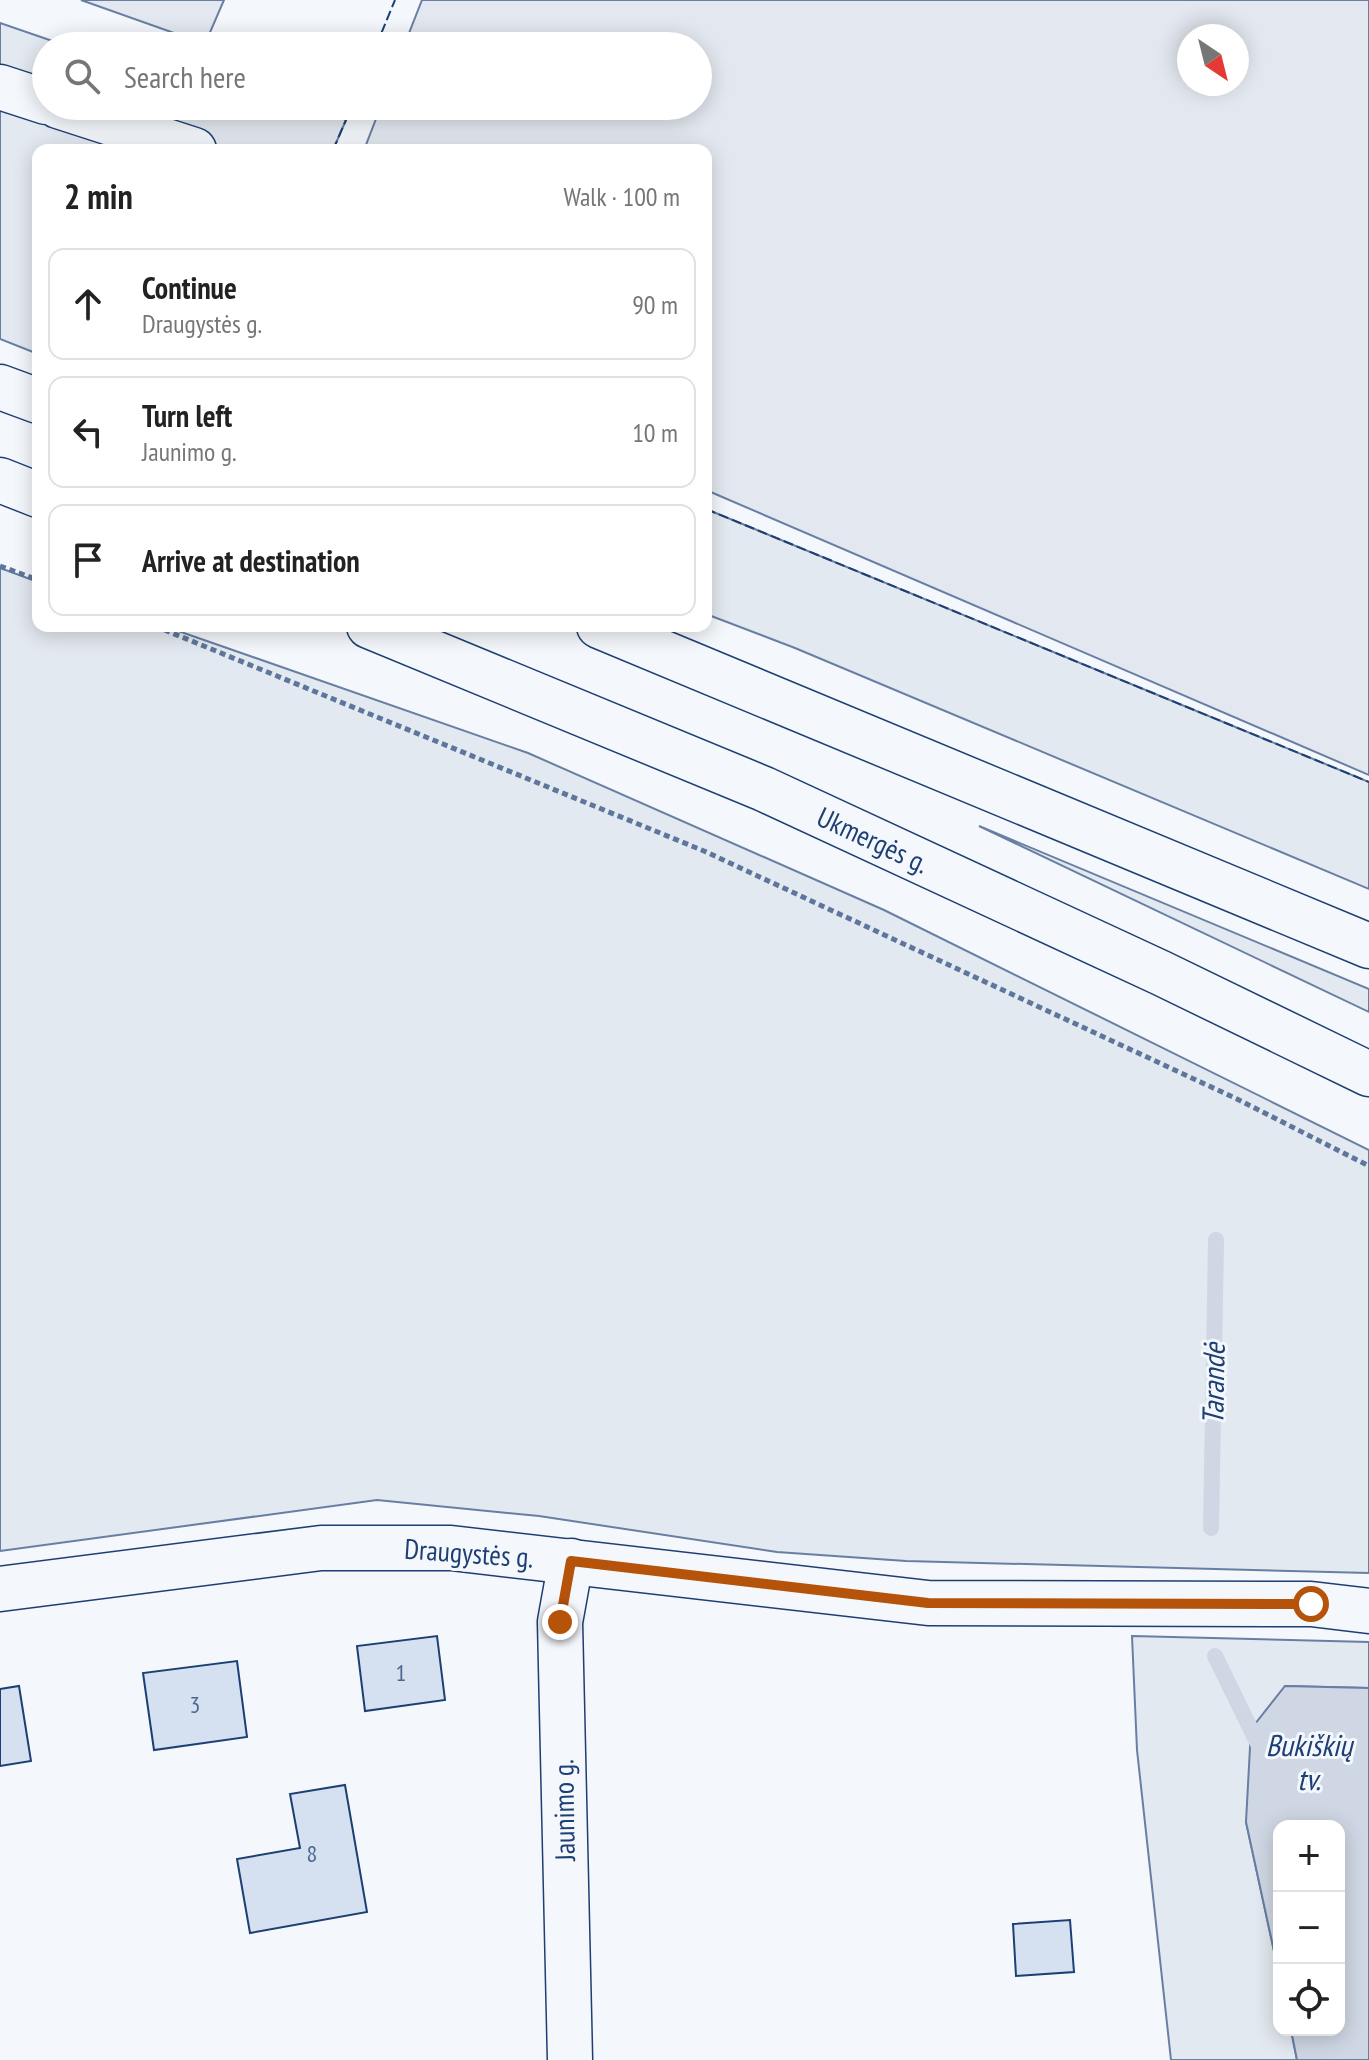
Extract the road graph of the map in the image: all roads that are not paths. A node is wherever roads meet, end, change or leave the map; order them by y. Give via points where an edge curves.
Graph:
1 (0, 87) edge
2 (32, 97) edge
3 (101, 120) edge
4 (175, 144) edge
5 (0, 387) edge
6 (32, 399) edge
7 (0, 480) edge
8 (32, 493) edge
9 (384, 632) edge
10 (613, 632) edge
11 (1369, 946) edge
12 (1369, 1074) edge
13 (571, 1561) junction
14 (0, 1589) edge
15 (1369, 1611) edge
16 (570, 2060) edge

1 - 2 main road
3 - 4 main road
5 - 6 main road
7 - 8 main road
9 - 12 main road, Ukmergės g. via 764,789
10 - 11 main road
13 - 14 main road, Draugystės g. via 451,1548 321,1548
13 - 15 main road, Draugystės g. via 928,1603 1311,1604
13 - 16 main road, Jaunimo g. via 560,1622

